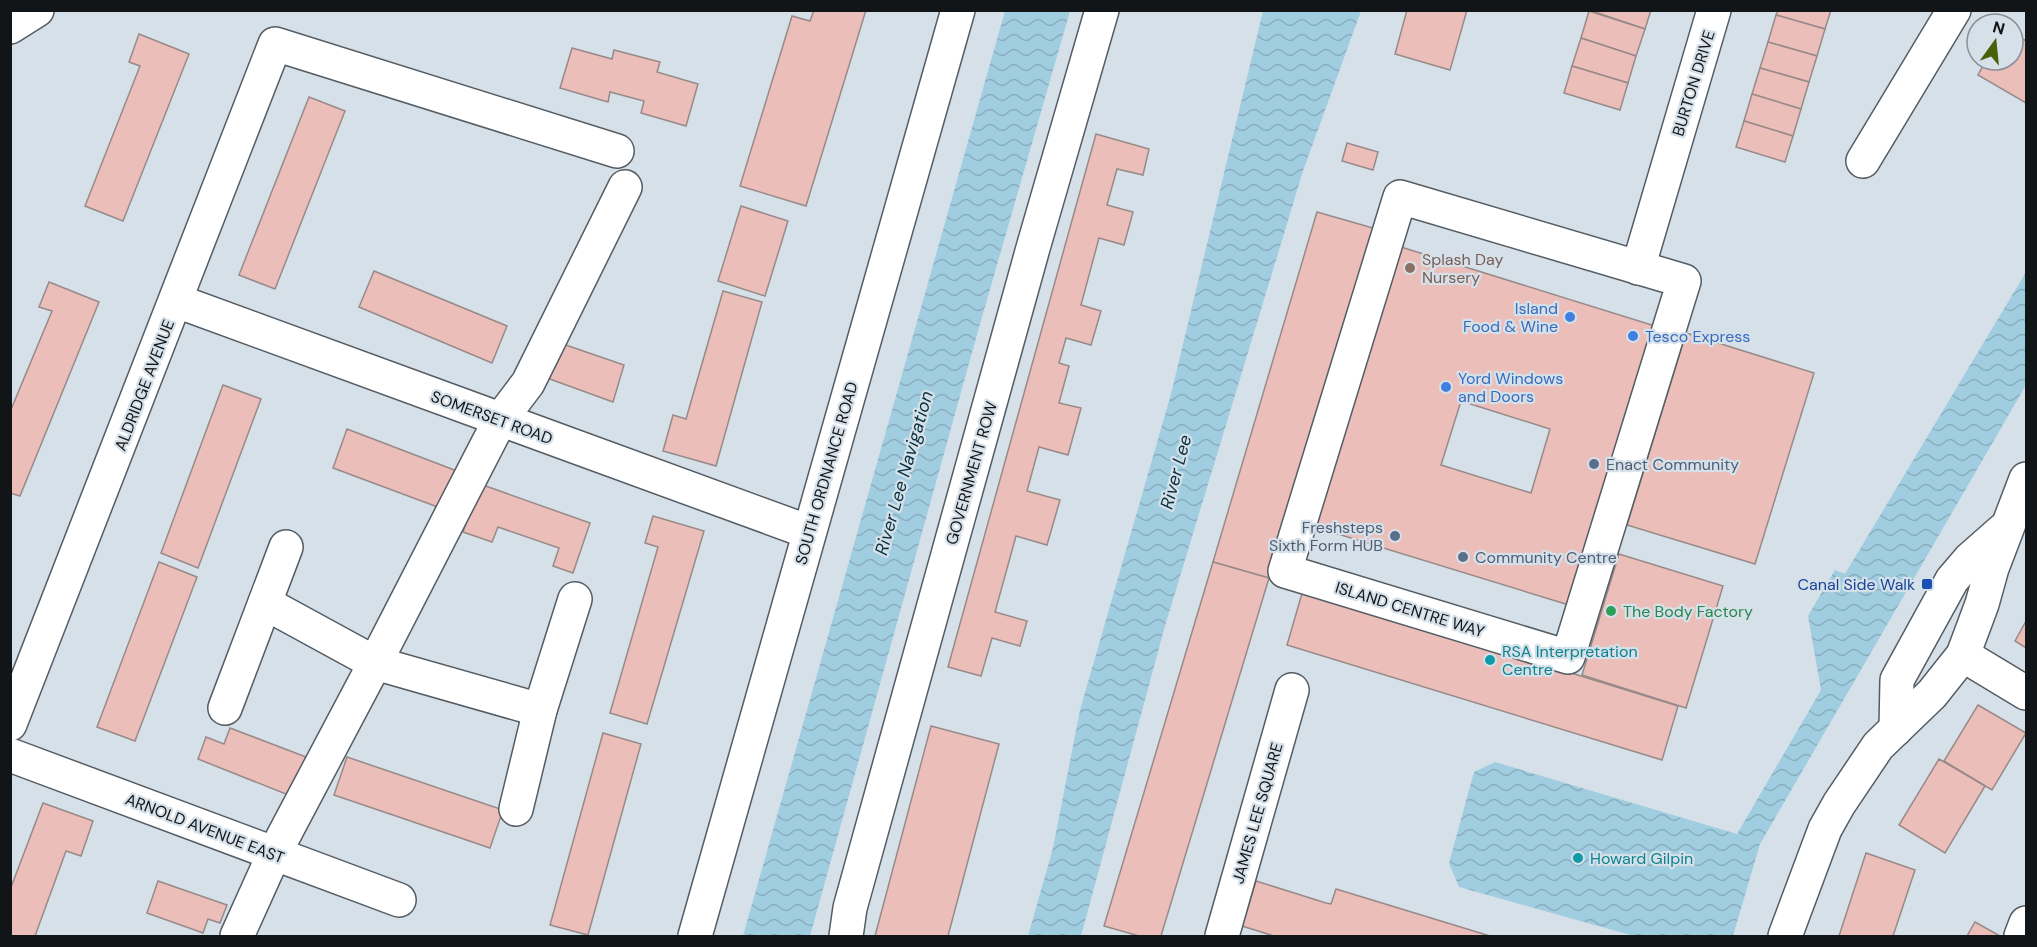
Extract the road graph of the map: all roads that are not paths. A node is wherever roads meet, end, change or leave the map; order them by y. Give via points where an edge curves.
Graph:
1 (37, 10) edge
2 (958, 10) edge
3 (1102, 10) edge
4 (1714, 10) edge
5 (1954, 10) edge
6 (10, 27) edge
7 (617, 151) dead end
8 (1863, 161) dead end
9 (625, 187) dead end
10 (1638, 268) junction
11 (177, 301) junction
12 (500, 420) junction
13 (2026, 479) edge
14 (2009, 525) junction
15 (809, 532) junction
16 (286, 547) dead end
17 (575, 599) dead end
18 (265, 603) junction
19 (1963, 655) junction
20 (375, 663) junction
21 (1292, 690) dead end
22 (2026, 693) edge
23 (225, 708) dead end
24 (540, 710) junction
25 (10, 724) edge
26 (1896, 729) junction
27 (10, 755) edge
28 (516, 809) dead end
29 (274, 854) junction
30 (399, 900) dead end
31 (2026, 923) edge
32 (237, 936) edge
33 (695, 936) edge
34 (846, 936) edge
35 (1222, 936) edge
36 (1785, 936) edge
37 (2021, 936) edge

1 - 6 street
2 - 15 street, SOUTH ORDNANCE ROAD
3 - 34 street, GOVERNMENT ROW via 898,732 850,908
4 - 10 street, BURTON DRIVE
5 - 8 street
7 - 11 street, ALDRIDGE AVENUE via 275,44
9 - 12 street via 528,382
10 - 10 street, ISLAND CENTRE WAY via 1400,197 1285,571 1568,657 1684,281
11 - 12 street, SOMERSET ROAD
11 - 25 street, ALDRIDGE AVENUE
12 - 15 street, SOMERSET ROAD
12 - 20 street
13 - 14 street
14 - 19 street
14 - 26 street via 1952,580 1897,680
15 - 33 street, SOUTH ORDNANCE ROAD
16 - 18 street
17 - 24 street
18 - 20 street
18 - 23 street
19 - 22 street
19 - 26 street via 1932,694
20 - 24 street
20 - 29 street
21 - 35 street, JAMES LEE SQUARE
24 - 28 street
26 - 36 street via 1878,746 1825,829
27 - 29 street, ARNOLD AVENUE EAST
29 - 30 street, ARNOLD AVENUE EAST
29 - 32 street
31 - 37 street

